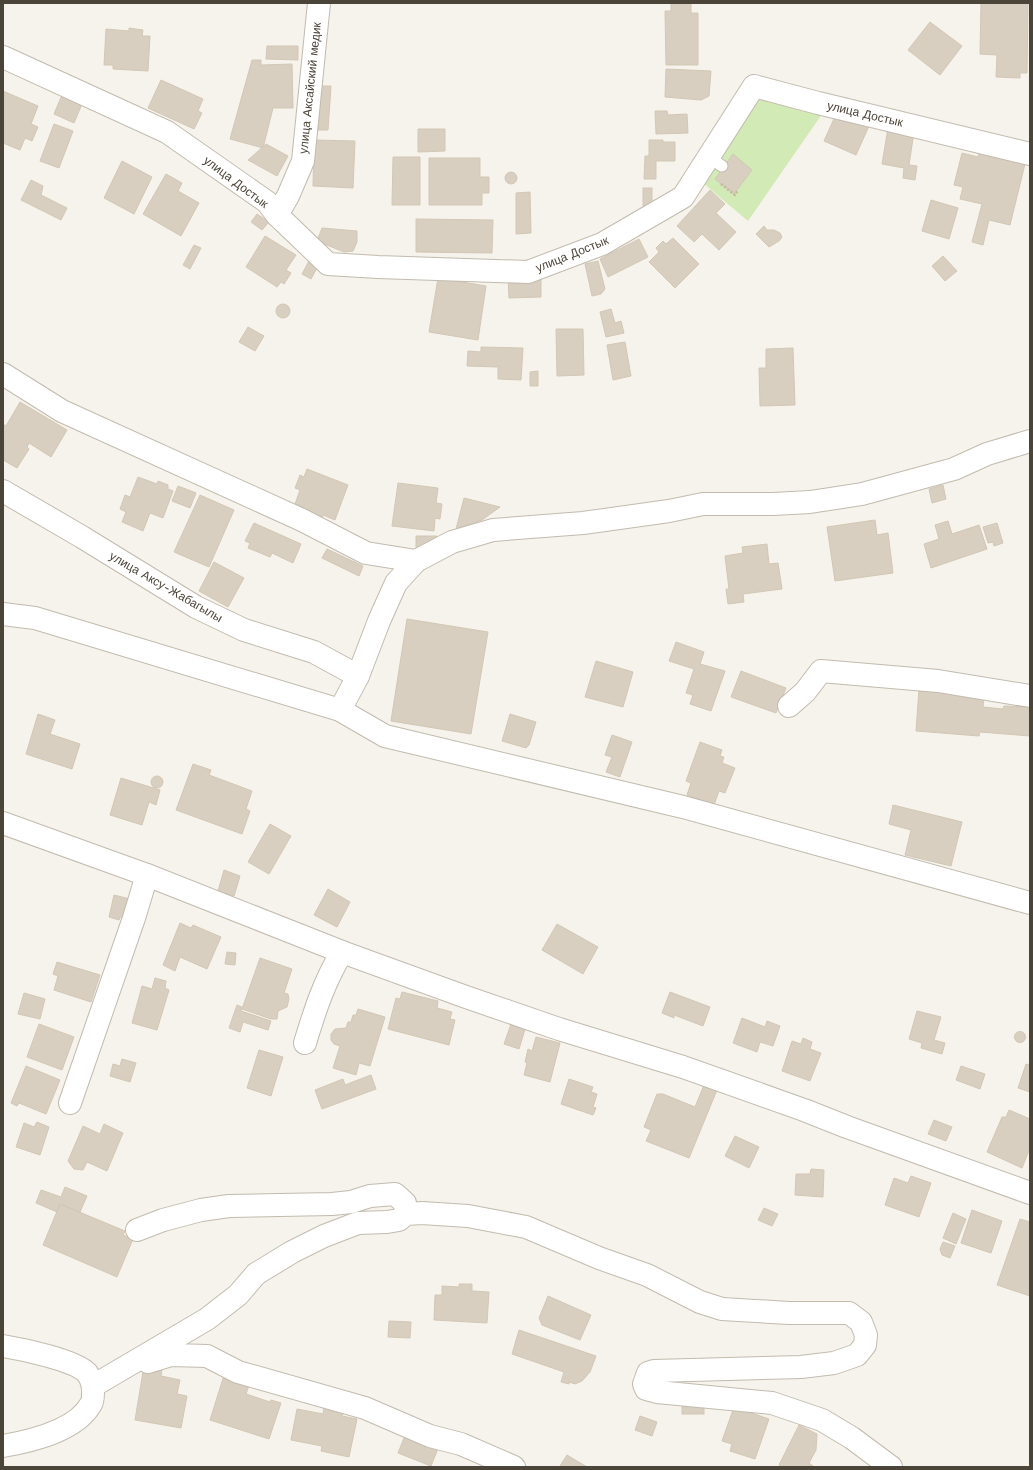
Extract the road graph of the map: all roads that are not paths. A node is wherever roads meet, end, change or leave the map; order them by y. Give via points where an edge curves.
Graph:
1 (319, 3) edge
2 (3, 57) edge
3 (1030, 154) edge
4 (276, 215) junction
5 (3, 374) edge
6 (1030, 441) edge
7 (3, 491) edge
8 (366, 553) junction
9 (416, 561) junction
10 (396, 583) junction
11 (3, 614) edge
12 (358, 676) junction
13 (1030, 696) edge
14 (790, 706) dead end
15 (340, 710) junction
16 (3, 822) edge
17 (147, 875) junction
18 (1030, 902) edge
19 (342, 952) junction
20 (305, 1043) dead end
21 (70, 1103) dead end
22 (1030, 1193) edge
23 (406, 1214) junction
24 (137, 1230) dead end
25 (194, 1327) junction
26 (3, 1346) edge
27 (207, 1356) junction
28 (113, 1374) junction
29 (93, 1386) junction
30 (3, 1446) edge
31 (514, 1467) edge
32 (891, 1467) edge

1 - 4 street, улица Аксайский медик via 303,161 288,196
2 - 4 street, улица Достык via 167,132 267,202
3 - 4 street, улица Достык via 754,86 715,162 683,197 602,244 528,272 328,264
5 - 8 street via 62,411 302,520
6 - 9 street via 987,454 954,468 862,494 810,502 703,504 583,523 493,530 452,542
7 - 12 street, улица Аксу-Жабагылы via 196,607 244,630 314,652
8 - 9 street
8 - 10 street via 389,570
9 - 10 street
10 - 12 street
11 - 15 street via 36,618
12 - 15 street
13 - 14 street via 938,681 821,671
15 - 18 street via 386,736 683,807
16 - 17 street
17 - 19 street
17 - 21 street
19 - 20 street via 330,971 317,1002
19 - 22 street via 559,1029 697,1072
23 - 24 street via 405,1203 396,1194 370,1196 332,1204 230,1206 201,1210
23 - 25 street via 399,1220 358,1223 292,1252 256,1274 238,1294
23 - 32 street via 468,1216 526,1227 599,1258 648,1275 700,1302 722,1309 849,1313 861,1322 866,1336 865,1345 857,1355 834,1363 801,1367 654,1371 648,1373 644,1384 646,1389 657,1392 772,1403 822,1420 852,1438
25 - 27 street via 192,1343
25 - 28 street
26 - 29 street via 77,1366 87,1373
27 - 28 street via 171,1355
27 - 31 street via 238,1372 365,1408 430,1436 460,1444
28 - 29 street
29 - 30 street via 92,1404 76,1421 48,1435

